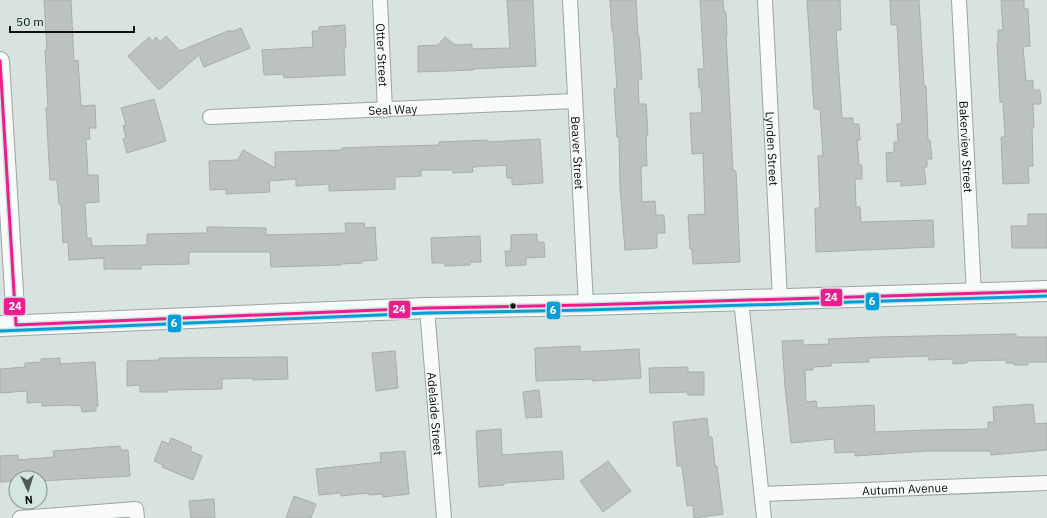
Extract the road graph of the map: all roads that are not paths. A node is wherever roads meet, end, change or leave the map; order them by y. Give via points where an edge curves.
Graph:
1 (380, 0) edge
2 (570, 0) edge
3 (765, 0) edge
4 (959, 0) edge
5 (0, 61) edge
6 (574, 101) junction
7 (385, 110) junction
8 (210, 117) dead end
9 (10, 228) junction
10 (0, 258) edge
11 (1047, 291) edge
12 (974, 294) junction
13 (780, 299) junction
14 (741, 300) junction
15 (586, 305) junction
16 (427, 308) junction
17 (8, 325) edge
18 (1047, 483) edge
19 (762, 494) junction
20 (20, 518) edge
21 (137, 518) edge
22 (444, 518) edge
23 (764, 518) edge

1 - 7 street, Otter Street
2 - 6 street, Beaver Street
3 - 13 street, Lynden Street
4 - 12 street, Bakerview Street
5 - 9 street
6 - 7 street, Seal Way
6 - 15 street, Beaver Street
7 - 8 street, Seal Way
9 - 10 street
9 - 17 street
11 - 12 main road
12 - 13 main road
13 - 14 main road
14 - 15 main road
14 - 19 street
15 - 16 main road
16 - 17 main road
16 - 22 street, Adelaide Street
18 - 19 street, Autumn Avenue
19 - 23 street
20 - 21 street via 136,509

